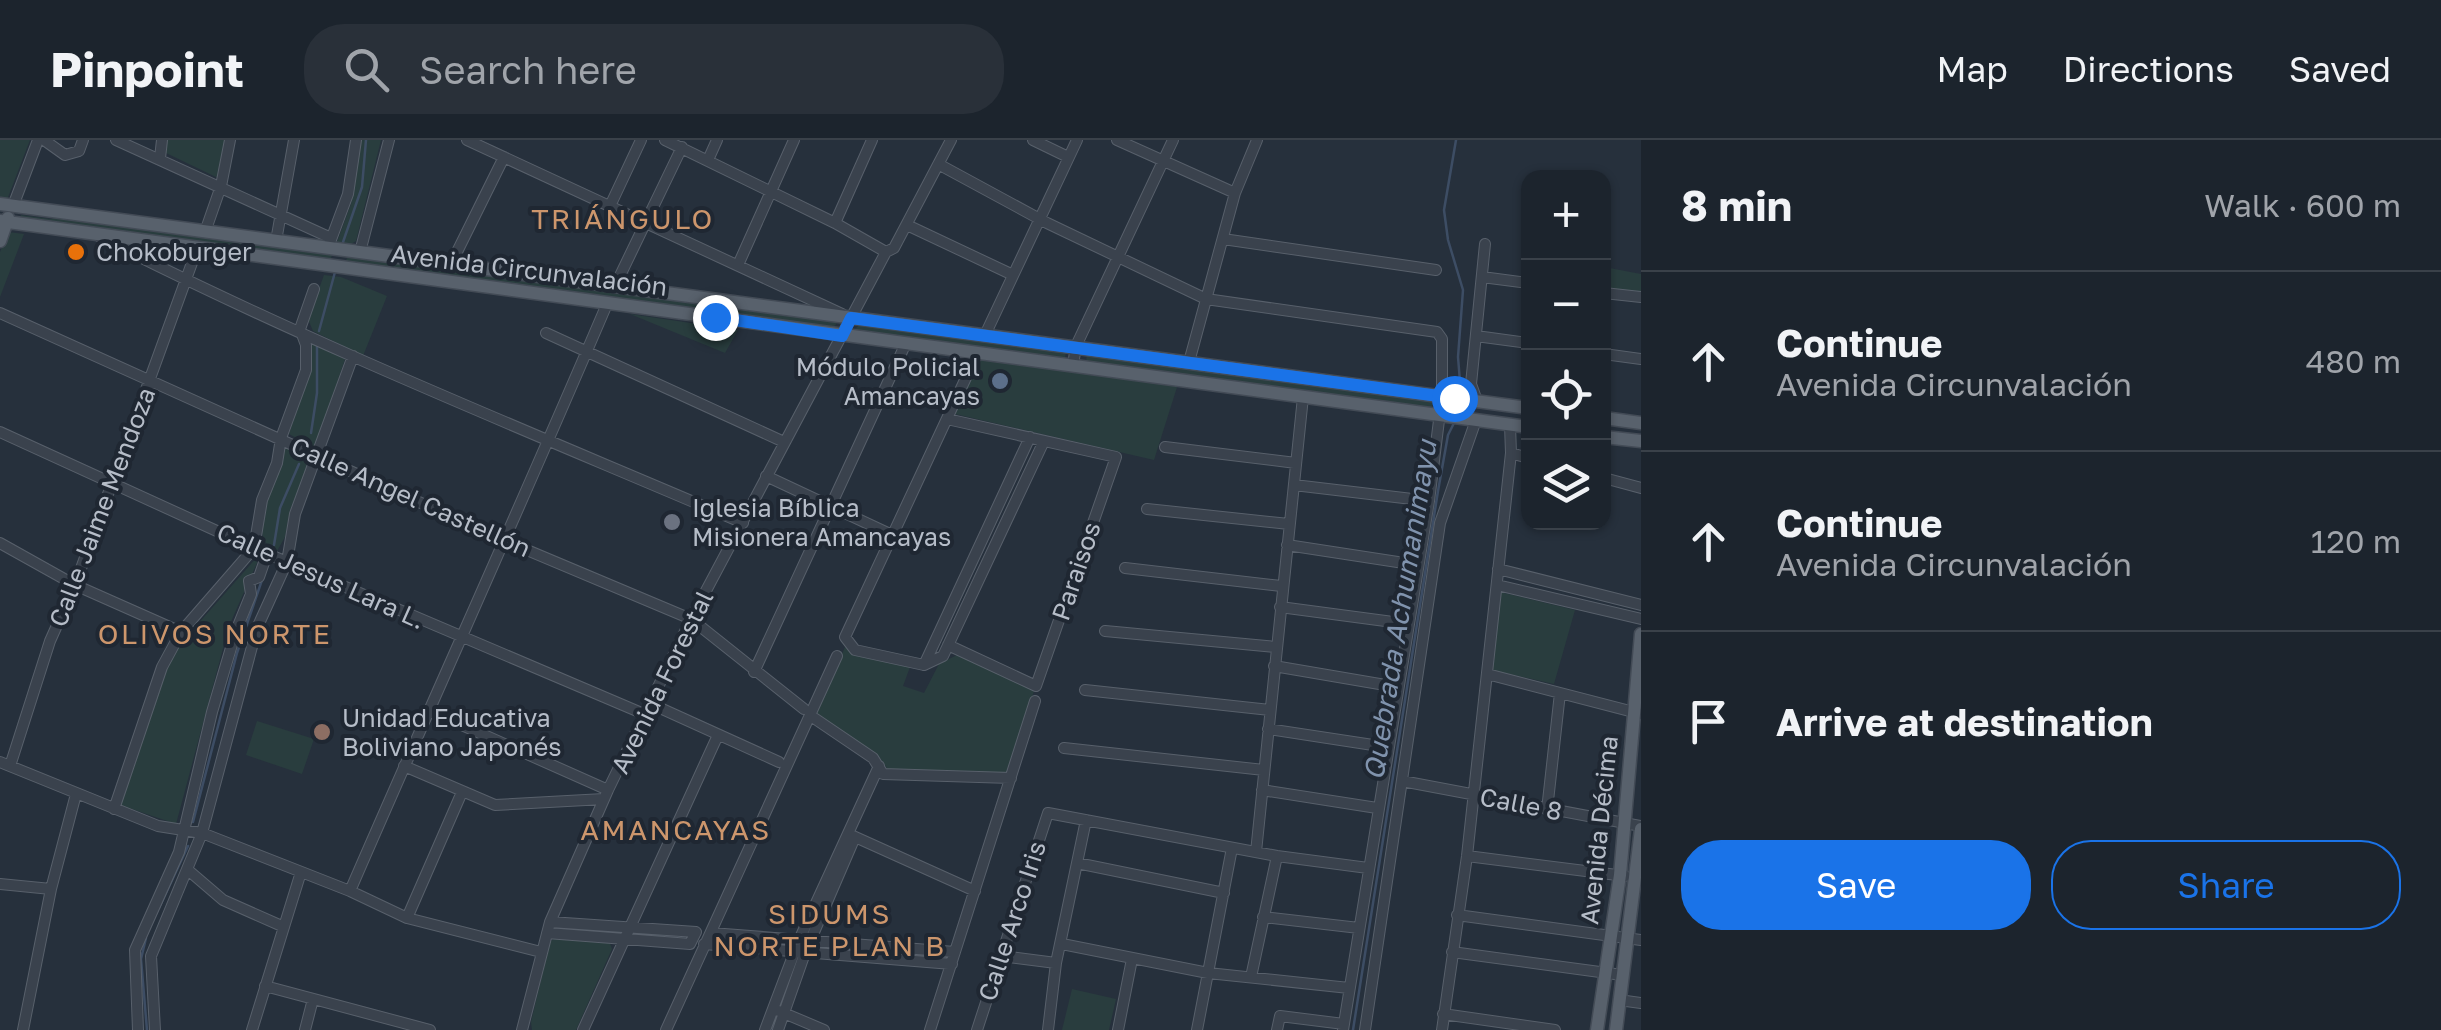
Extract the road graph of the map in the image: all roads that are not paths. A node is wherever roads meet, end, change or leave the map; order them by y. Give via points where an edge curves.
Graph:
1 (41, 140) edge
2 (83, 140) edge
3 (116, 140) edge
4 (162, 140) edge
5 (230, 140) edge
6 (294, 140) edge
7 (356, 140) edge
8 (389, 140) edge
9 (466, 140) edge
10 (641, 140) edge
11 (665, 140) edge
12 (716, 140) edge
13 (794, 140) edge
14 (872, 140) edge
15 (951, 140) edge
16 (1033, 140) edge
17 (1077, 140) edge
18 (1117, 140) edge
19 (1172, 140) edge
20 (1257, 140) edge
21 (682, 147) junction
22 (504, 157) junction
23 (1068, 157) junction
24 (160, 158) junction
25 (708, 160) junction
26 (1162, 162) junction
27 (940, 165) junction
28 (221, 186) junction
29 (771, 191) junction
30 (1234, 193) junction
31 (6, 205) edge
32 (610, 206) junction
33 (283, 214) junction
34 (1039, 217) junction
35 (3, 222) edge
36 (647, 223) junction
37 (835, 224) junction
38 (908, 225) junction
39 (205, 232) junction
40 (96, 235) junction
41 (1223, 239) junction
42 (0, 241) edge
43 (276, 241) junction
44 (1485, 244) dead end
45 (340, 248) junction
46 (197, 249) junction
47 (886, 252) junction
48 (1119, 258) junction
49 (451, 264) junction
50 (738, 265) junction
51 (1436, 270) dead end
52 (1013, 275) junction
53 (1482, 277) junction
54 (186, 280) junction
55 (1521, 282) edge
56 (616, 286) junction
57 (314, 288) dead end
58 (1611, 293) edge
59 (1641, 298) edge
60 (1206, 299) junction
61 (606, 304) junction
62 (0, 313) edge
63 (851, 318) junction
64 (300, 330) junction
65 (546, 333) dead end
66 (985, 335) junction
67 (842, 336) junction
68 (1476, 336) junction
69 (1521, 342) edge
70 (906, 343) junction
71 (1076, 346) junction
72 (586, 351) junction
73 (978, 352) junction
74 (1611, 355) edge
75 (353, 356) junction
76 (1641, 359) edge
77 (1189, 362) junction
78 (1073, 365) junction
79 (152, 380) junction
80 (1303, 397) junction
81 (1448, 397) junction
82 (1474, 401) junction
83 (1521, 407) edge
84 (1446, 416) junction
85 (947, 419) junction
86 (1611, 419) edge
87 (1472, 420) junction
88 (1641, 423) edge
89 (1510, 425) junction
90 (1521, 426) edge
91 (0, 432) edge
92 (281, 438) junction
93 (1030, 438) junction
94 (1611, 438) edge
95 (548, 439) junction
96 (1044, 440) junction
97 (784, 442) junction
98 (1641, 442) edge
99 (1165, 448) dead end
100 (1511, 453) junction
101 (1521, 456) edge
102 (318, 457) junction
103 (1296, 462) junction
104 (766, 476) junction
105 (1611, 480) edge
106 (113, 483) junction
107 (1294, 485) junction
108 (1641, 488) edge
109 (1428, 502) junction
110 (833, 506) junction
111 (1147, 509) dead end
112 (743, 524) junction
113 (1289, 524) junction
114 (892, 535) junction
115 (503, 540) junction
116 (0, 543) edge
117 (1286, 545) junction
118 (254, 548) junction
119 (267, 554) junction
120 (287, 562) junction
121 (1417, 565) junction
122 (1125, 568) dead end
123 (1498, 568) junction
124 (75, 585) junction
125 (1282, 586) junction
126 (1496, 586) junction
127 (1641, 606) edge
128 (1280, 607) junction
129 (691, 619) junction
130 (1641, 619) edge
131 (1408, 624) junction
132 (1105, 630) dead end
133 (181, 632) junction
134 (1641, 634) edge
135 (463, 638) junction
136 (948, 645) junction
137 (1276, 647) junction
138 (837, 656) dead end
139 (924, 665) junction
140 (1274, 666) junction
141 (754, 672) junction
142 (1487, 674) junction
143 (1397, 687) junction
144 (1084, 690) dead end
145 (1560, 693) junction
146 (1035, 701) dead end
147 (647, 709) junction
148 (428, 710) junction
149 (1270, 710) junction
150 (807, 713) junction
151 (1638, 713) edge
152 (1268, 729) junction
153 (718, 734) junction
154 (1386, 747) junction
155 (1064, 748) dead end
156 (779, 762) dead end
157 (5, 764) edge
158 (404, 766) junction
159 (879, 766) junction
160 (1264, 770) junction
161 (1011, 778) junction
162 (1402, 781) junction
163 (1262, 790) junction
164 (462, 792) junction
165 (76, 794) junction
166 (606, 794) junction
167 (1472, 794) junction
168 (1377, 808) junction
169 (114, 809) junction
170 (1547, 810) junction
171 (1086, 820) junction
172 (1624, 822) junction
173 (1641, 827) edge
174 (182, 831) junction
175 (202, 833) junction
176 (851, 836) junction
177 (1232, 848) junction
178 (1256, 852) junction
179 (1278, 856) junction
180 (1467, 856) junction
181 (1078, 863) junction
182 (1368, 868) junction
183 (188, 870) junction
184 (300, 872) junction
185 (1632, 877) edge
186 (0, 884) edge
187 (51, 888) junction
188 (350, 891) junction
189 (975, 891) junction
190 (1224, 892) junction
191 (1457, 915) junction
192 (1264, 917) junction
193 (407, 918) junction
194 (284, 927) junction
195 (549, 927) junction
196 (1358, 928) junction
197 (626, 933) junction
198 (711, 933) junction
199 (1610, 936) junction
200 (1634, 939) edge
201 (704, 944) junction
202 (1062, 944) junction
203 (802, 947) junction
204 (541, 952) junction
205 (1452, 952) junction
206 (1001, 956) junction
207 (954, 958) junction
208 (1132, 959) junction
209 (1056, 963) junction
210 (1208, 972) junction
211 (1605, 973) junction
212 (1622, 975) junction
213 (1251, 977) junction
214 (265, 986) junction
215 (1349, 988) junction
216 (313, 999) junction
217 (1618, 1000) junction
218 (1641, 1003) edge
219 (778, 1011) junction
220 (1443, 1014) junction
221 (1343, 1027) edge
222 (23, 1030) edge
223 (138, 1030) edge
224 (155, 1030) edge
225 (252, 1030) edge
226 (304, 1030) edge
227 (430, 1030) edge
228 (522, 1030) edge
229 (583, 1030) edge
230 (666, 1030) edge
231 (765, 1030) edge
232 (778, 1030) edge
233 (824, 1030) edge
234 (930, 1030) edge
235 (977, 1030) edge
236 (1048, 1030) edge
237 (1118, 1030) edge
238 (1197, 1030) edge
239 (1278, 1030) edge
240 (1366, 1030) edge
241 (1442, 1030) edge
242 (1555, 1030) edge
243 (1596, 1030) edge
244 (1616, 1030) edge

1 - 2 street via 64,155 79,151
1 - 31 street
3 - 24 street
4 - 24 street
5 - 28 street
6 - 33 street
7 - 45 street
8 - 45 street
9 - 22 street
10 - 32 street
11 - 21 street
12 - 25 street
13 - 29 street
14 - 37 street
15 - 27 street, Avenida Forestal
16 - 23 street
17 - 23 street
18 - 26 street
19 - 26 street
20 - 30 street
21 - 25 street
21 - 36 street
22 - 32 street
22 - 49 street
23 - 34 street
24 - 28 street
25 - 29 street
26 - 30 street
26 - 48 street
27 - 34 street
27 - 38 street, Avenida Forestal
28 - 33 street
28 - 39 street
29 - 37 street
29 - 50 street
30 - 41 street
31 - 35 main road
31 - 39 main road, Avenida Circunvalación
32 - 36 street
33 - 43 street
33 - 45 street
34 - 48 street
34 - 52 street
35 - 40 main road, Avenida Circunvalación
35 - 42 main road
36 - 50 street
36 - 56 street
37 - 47 street
38 - 47 street, Avenida Forestal
38 - 52 street
39 - 43 main road, Avenida Circunvalación
40 - 46 main road, Avenida Circunvalación
40 - 54 street
41 - 51 street
41 - 60 street
43 - 45 main road, Avenida Circunvalación
44 - 53 street
45 - 49 main road, Avenida Circunvalación
46 - 54 street, Calle Jaime Mendoza
46 - 61 main road, Avenida Circunvalación
47 - 63 street, Avenida Forestal
48 - 60 street
48 - 71 street
49 - 56 main road, Avenida Circunvalación
50 - 63 street
52 - 66 street
53 - 55 street
53 - 68 street
54 - 64 street
54 - 79 street, Calle Jaime Mendoza
56 - 63 main road, Avenida Circunvalación
57 - 64 street
58 - 59 street
60 - 77 street
60 - 81 street via 1437,332
61 - 67 main road, Avenida Circunvalación
61 - 72 street
62 - 79 street, Calle Angel Castellón
63 - 66 main road, Avenida Circunvalación
63 - 67 street, Avenida Forestal
64 - 75 street
64 - 92 street via 306,370
65 - 72 street
66 - 71 main road, Avenida Circunvalación
67 - 70 main road, Avenida Circunvalación
67 - 97 street, Avenida Forestal
68 - 69 street
68 - 82 street
70 - 73 main road, Avenida Circunvalación
70 - 110 street
71 - 77 main road, Avenida Circunvalación
71 - 78 street
72 - 95 street
72 - 97 street
73 - 78 main road, Avenida Circunvalación
73 - 85 street
74 - 76 street
75 - 95 street
75 - 102 street
77 - 81 main road, Avenida Circunvalación
78 - 80 main road, Avenida Circunvalación
79 - 92 street, Calle Angel Castellón
79 - 106 street, Calle Jaime Mendoza
80 - 84 main road, Avenida Circunvalación
80 - 103 street
81 - 82 main road, Avenida Circunvalación
81 - 84 street
82 - 83 main road, Avenida Circunvalación
84 - 87 main road, Avenida Circunvalación
84 - 109 street
85 - 93 street
85 - 114 street
86 - 88 main road
87 - 89 main road, Avenida Circunvalación
87 - 162 street via 1440,523
89 - 90 main road, Avenida Circunvalación
89 - 100 street
91 - 106 street, Calle Jesus Lara L.
92 - 102 street, Calle Angel Castellón
92 - 118 street
93 - 96 street
93 - 139 street
94 - 98 main road
95 - 112 street
95 - 115 street
96 - 136 street
96 - 136 street, Paraisos via 1116,456 1036,686
97 - 104 street, Avenida Forestal
99 - 103 street
100 - 101 street
100 - 123 street
102 - 115 street, Calle Angel Castellón
102 - 120 street via 295,514
103 - 107 street
104 - 110 street
104 - 112 street, Avenida Forestal
105 - 108 street
106 - 118 street, Calle Jesus Lara L.
106 - 124 street, Calle Jaime Mendoza
107 - 109 street
107 - 113 street
109 - 121 street
110 - 114 street
110 - 141 street
111 - 113 street
112 - 129 street, Avenida Forestal
113 - 117 street
114 - 139 street via 845,638 855,650
115 - 129 street, Calle Angel Castellón
115 - 135 street
116 - 124 street
117 - 121 street
117 - 125 street
118 - 119 street, Calle Jesus Lara L.
118 - 133 street
119 - 120 street, Calle Jesus Lara L.
119 - 174 street via 259,577 250,581
120 - 135 street, Calle Jesus Lara L.
120 - 175 street via 257,628
121 - 131 street
122 - 125 street
123 - 126 street
123 - 127 street
124 - 133 street
124 - 157 street, Calle Jaime Mendoza
125 - 128 street
126 - 130 street
126 - 142 street
128 - 131 street
128 - 137 street
129 - 141 street, Calle Angel Castellón
129 - 147 street, Avenida Forestal
131 - 143 street
132 - 137 street
133 - 169 street via 162,668
134 - 151 main road, Avenida Décima
135 - 147 street, Calle Jesus Lara L.
135 - 148 street
136 - 139 street via 943,656
137 - 140 street
138 - 150 street
140 - 143 street
140 - 149 street
141 - 150 street, Calle Angel Castellón
142 - 145 street
142 - 167 street
143 - 154 street
144 - 149 street
145 - 151 street
145 - 170 street
146 - 161 street
147 - 153 street, Calle Jesus Lara L.
147 - 166 street, Avenida Forestal
148 - 158 street
148 - 166 street
149 - 152 street
150 - 159 street, Calle Angel Castellón
150 - 198 street
151 - 172 main road, Avenida Décima
152 - 154 street
152 - 160 street
153 - 156 street, Calle Jesus Lara L.
153 - 197 street
154 - 168 street
155 - 160 street
157 - 165 street
158 - 164 street
158 - 188 street
159 - 161 street via 883,774
159 - 176 street
160 - 163 street
161 - 189 street
162 - 167 street, Calle 8
162 - 240 street
163 - 168 street
163 - 178 street
164 - 166 street via 495,804
164 - 193 street
165 - 169 street
165 - 187 street
166 - 195 street, Avenida Forestal
167 - 170 street, Calle 8
167 - 180 street
168 - 182 street
169 - 174 street
170 - 172 street, Calle 8
171 - 177 street
171 - 181 street
171 - 206 street, Calle Arco Iris via 1048,813
172 - 173 street, Calle 8
172 - 185 main road, Avenida Décima
173 - 185 main road, Avenida Décima
174 - 175 street
174 - 223 street via 135,950
175 - 183 street
175 - 184 street
176 - 189 street
176 - 203 street
177 - 178 street
177 - 190 street
178 - 179 street
179 - 182 street
179 - 192 street
180 - 185 street
180 - 191 street
181 - 190 street
181 - 202 street
182 - 196 street
183 - 194 street via 224,900
183 - 224 street via 151,956
184 - 188 street
184 - 194 street
185 - 199 main road, Avenida Décima
185 - 200 main road, Avenida Décima
186 - 187 street
187 - 222 street
188 - 193 street
189 - 207 street
190 - 210 street
191 - 199 street
191 - 205 street
192 - 196 street
192 - 213 street
193 - 204 street
194 - 214 street
195 - 197 street
195 - 204 street, Avenida Forestal
196 - 215 street
197 - 197 street via 690,944 696,932
197 - 229 street
198 - 201 street
198 - 203 street
199 - 200 street
199 - 211 main road, Avenida Décima
200 - 212 main road, Avenida Décima
201 - 203 street
201 - 230 street
202 - 208 street
202 - 209 street
203 - 207 street
203 - 219 street
204 - 228 street, Avenida Forestal
205 - 211 street
205 - 220 street
206 - 209 street
206 - 235 street, Calle Arco Iris
207 - 234 street
208 - 210 street
208 - 237 street
209 - 236 street
210 - 213 street
210 - 238 street
211 - 212 street
211 - 243 main road, Avenida Décima
212 - 217 main road, Avenida Décima
213 - 215 street
214 - 216 street
214 - 225 street
215 - 221 street
216 - 226 street
216 - 227 street
217 - 218 street
217 - 244 main road, Avenida Décima
219 - 231 street
219 - 232 street
219 - 233 street
220 - 241 street
220 - 242 street
221 - 239 street via 1280,1016

